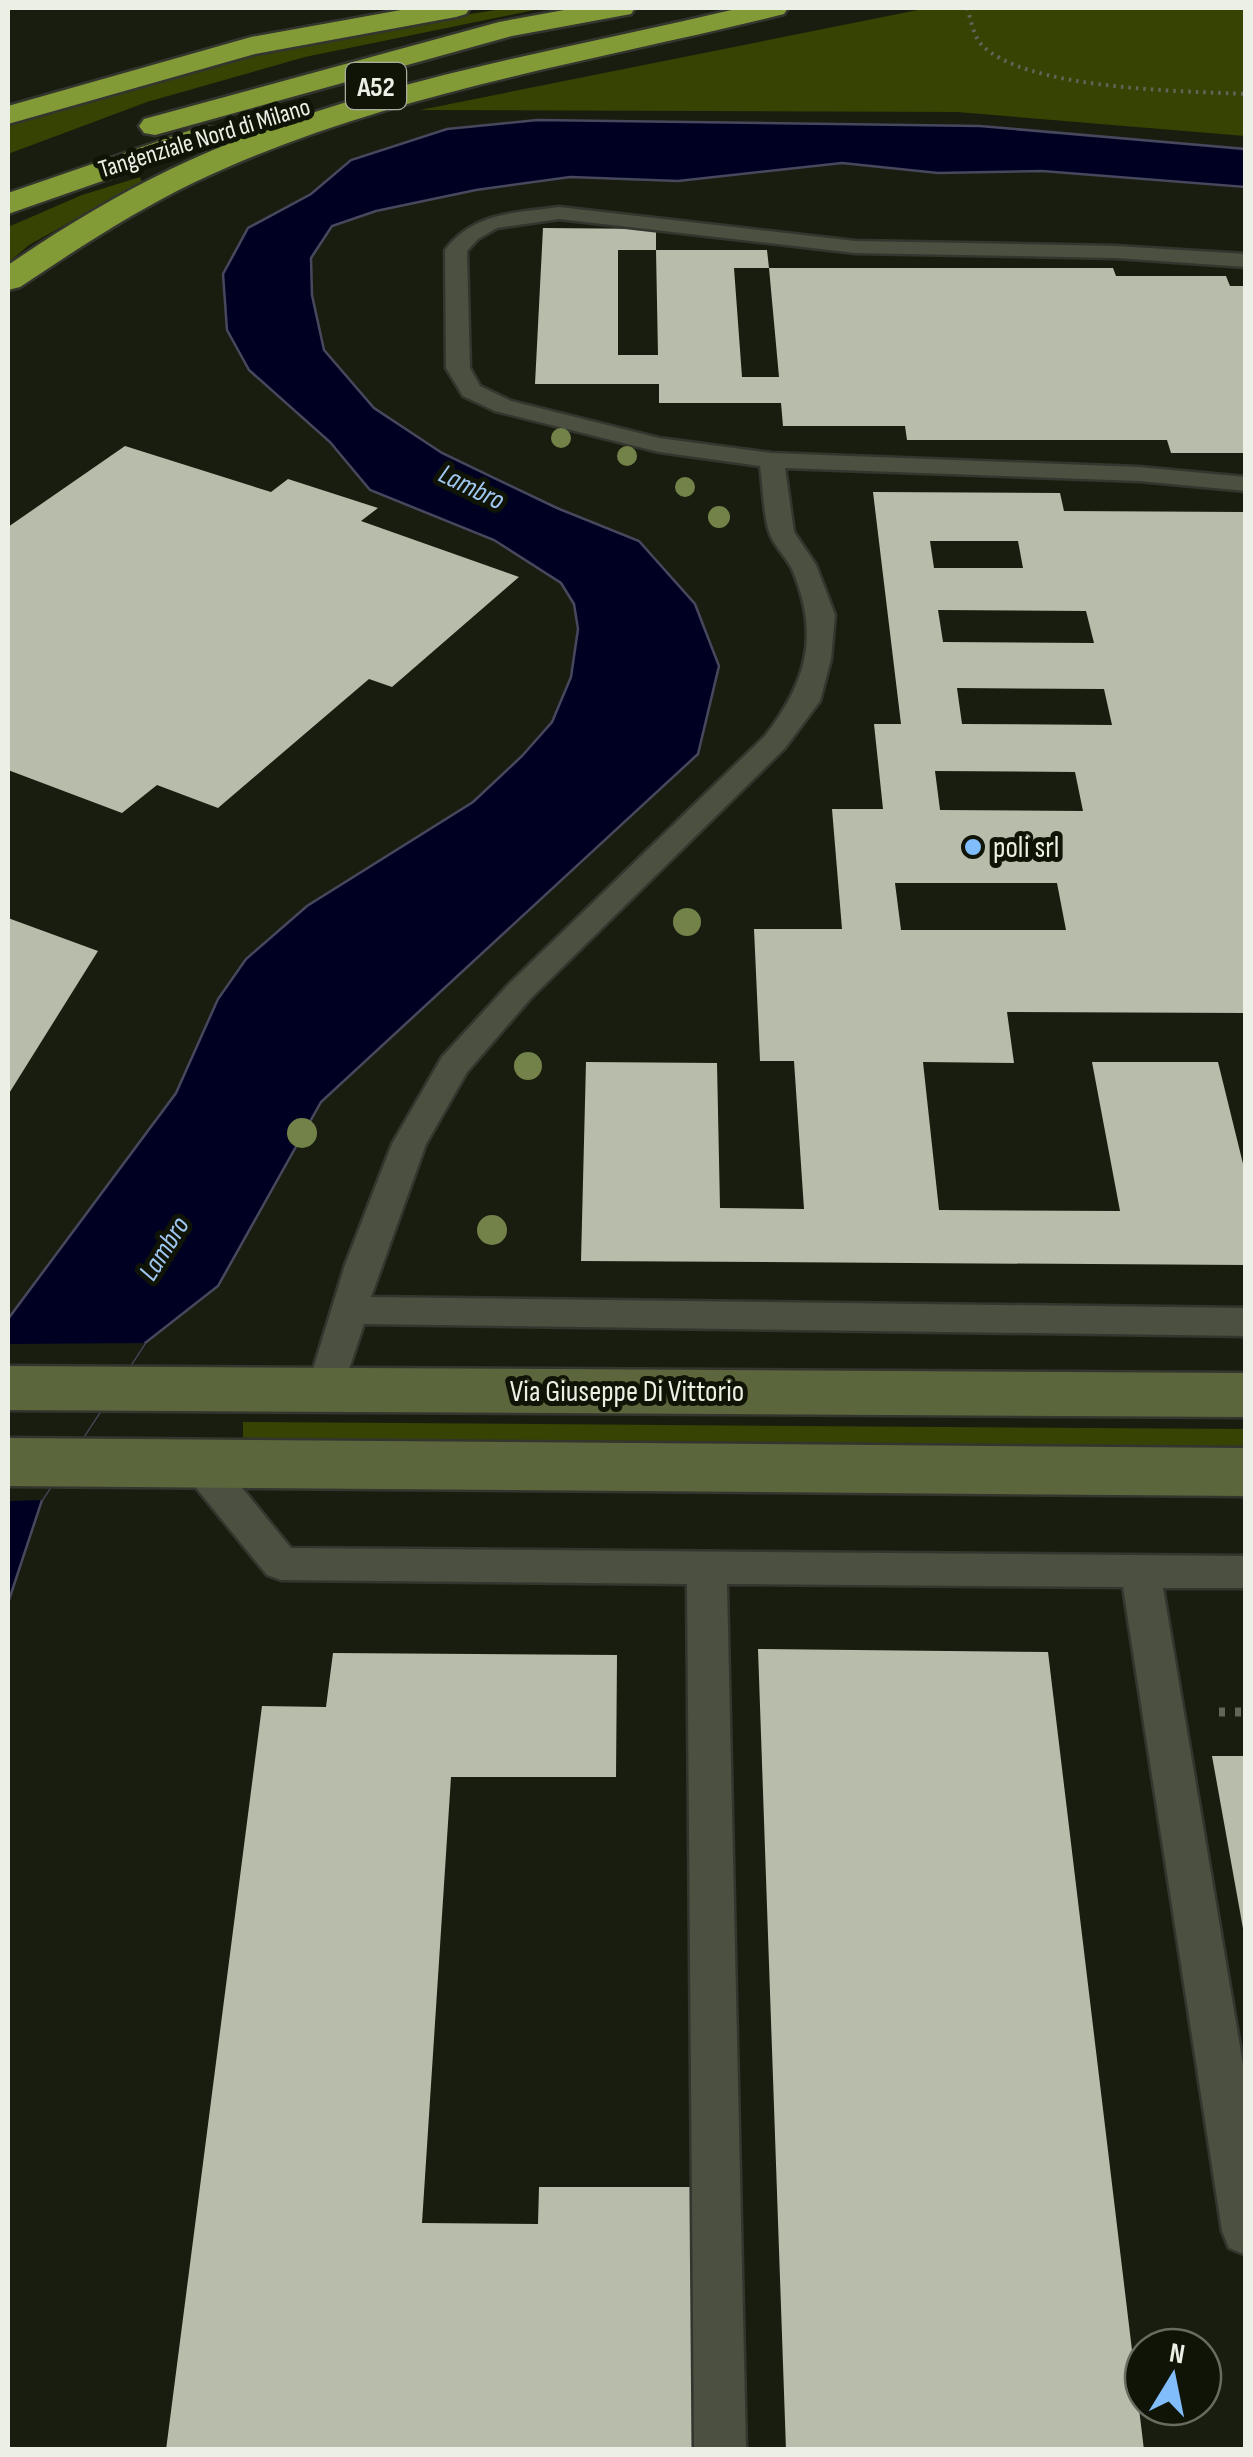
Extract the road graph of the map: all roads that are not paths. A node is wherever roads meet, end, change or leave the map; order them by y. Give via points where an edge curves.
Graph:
1 (456, 8) edge
2 (622, 8) edge
3 (756, 8) edge
4 (774, 8) edge
5 (8, 115) edge
6 (8, 174) edge
7 (8, 204) edge
8 (1246, 261) edge
9 (8, 280) edge
10 (772, 460) junction
11 (1246, 484) edge
12 (349, 1310) junction
13 (1246, 1322) edge
14 (8, 1388) edge
15 (326, 1389) junction
16 (1246, 1395) edge
17 (8, 1462) edge
18 (198, 1462) junction
19 (1246, 1472) edge
20 (707, 1569) junction
21 (1140, 1571) junction
22 (1246, 1572) edge
23 (1246, 2231) edge
24 (720, 2450) edge

1 - 5 highway via 251,46
2 - 6 highway, Tangenziale Nord di Milano / A52 via 508,28 296,84
3 - 7 highway, Tangenziale Nord di Milano / A52 via 362,89 135,156
4 - 9 highway via 407,93 315,121 130,201
8 - 10 lane via 1101,251 855,248 560,213 492,222 456,250 458,368 471,391 503,406 659,445
10 - 11 lane
10 - 12 lane via 781,532 822,614 806,701 774,742 520,990 454,1064 410,1144
12 - 13 lane
12 - 15 lane
14 - 15 street, Via Giuseppe Di Vittorio
15 - 16 street, Via Giuseppe Di Vittorio
17 - 18 street
18 - 19 street
18 - 20 lane via 281,1564
20 - 21 lane
20 - 24 lane
21 - 22 lane
21 - 23 lane

